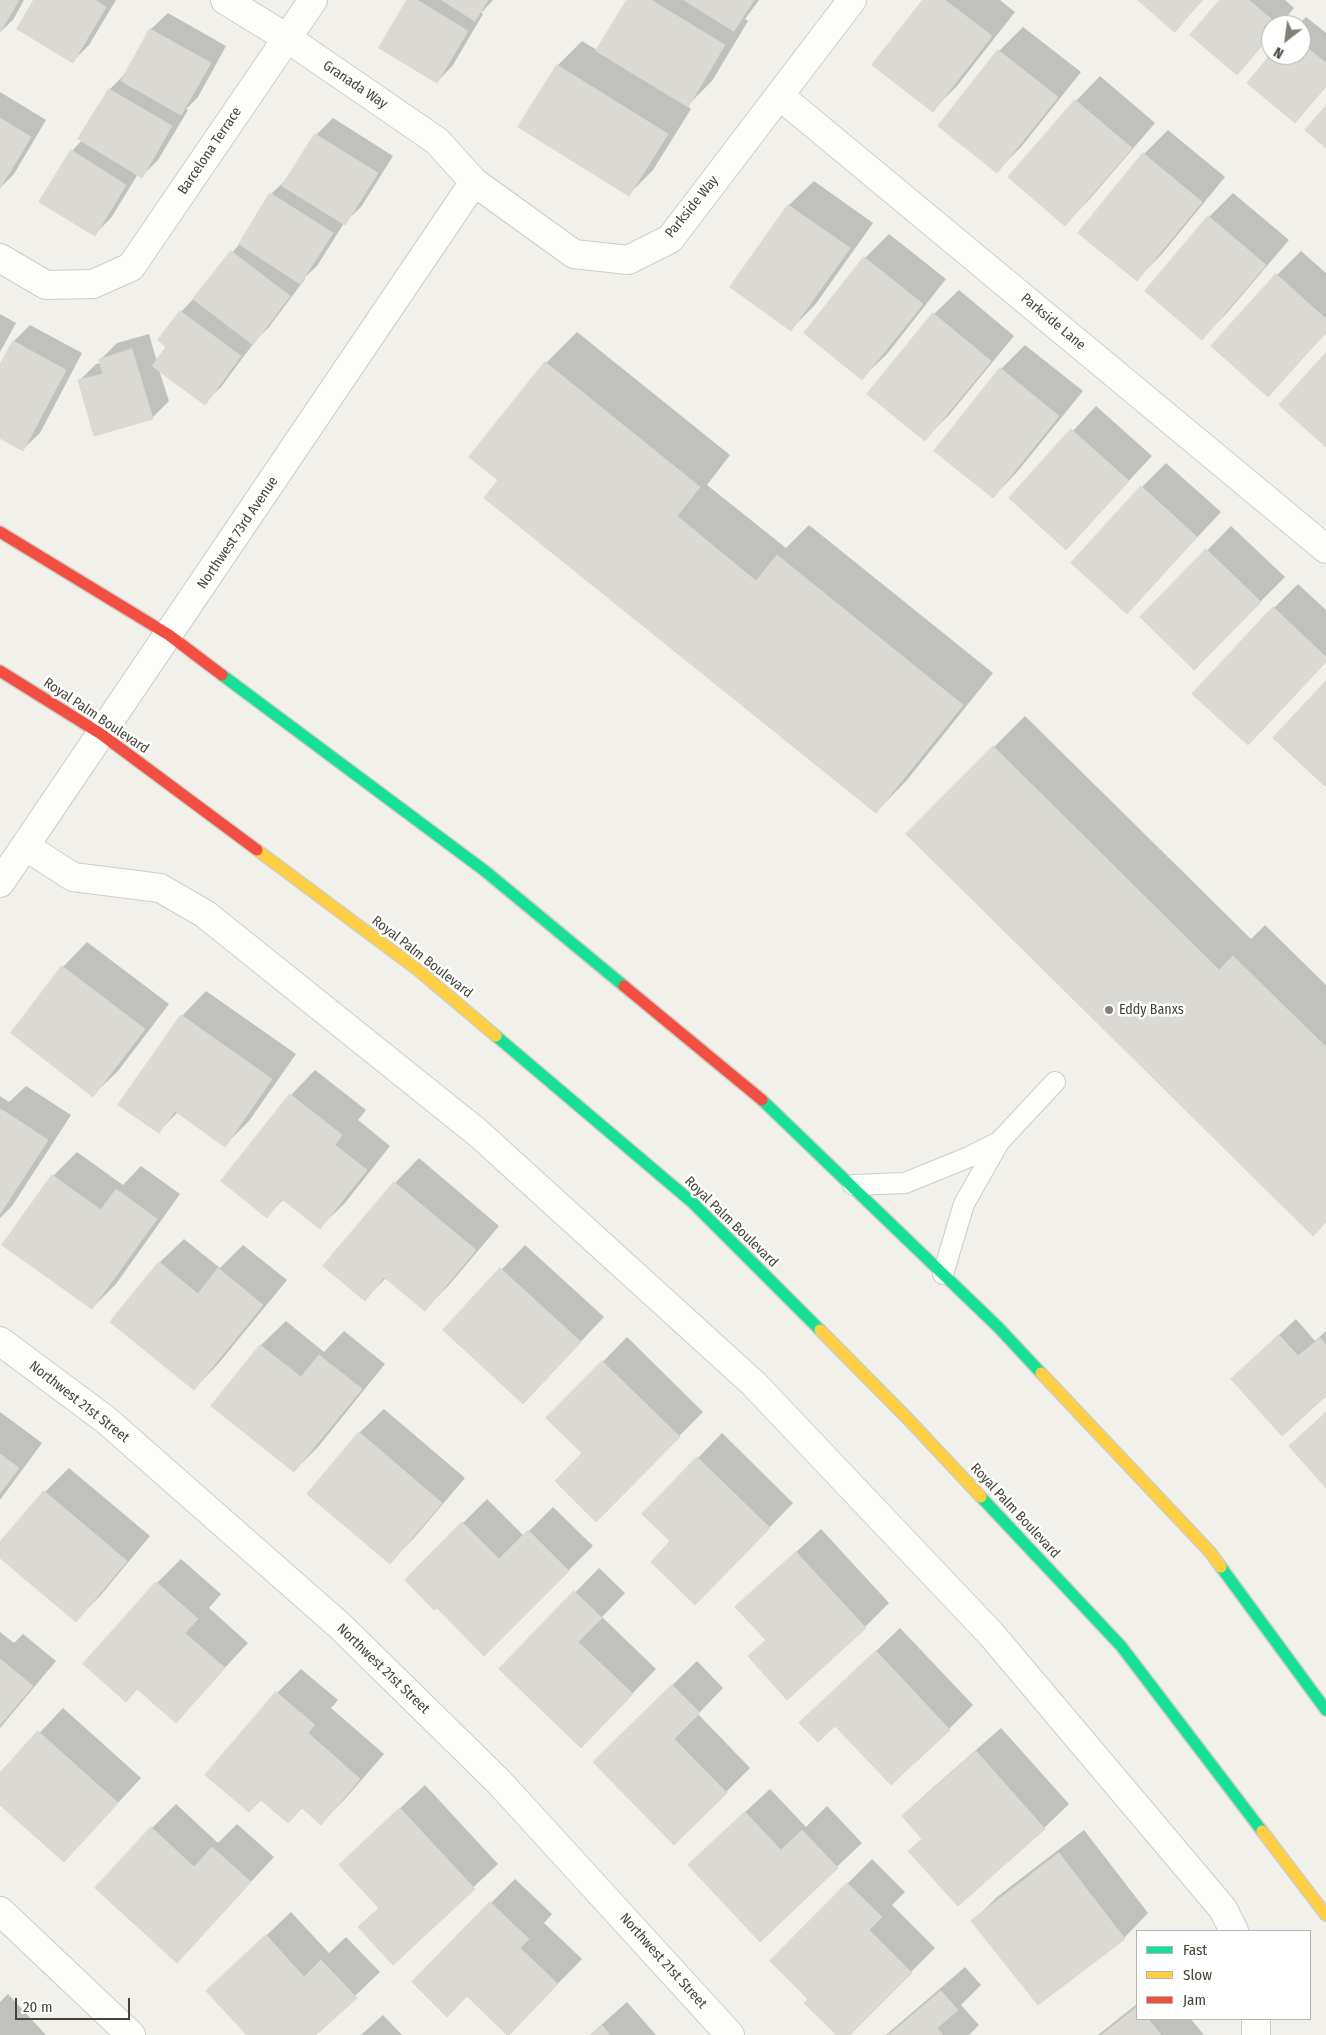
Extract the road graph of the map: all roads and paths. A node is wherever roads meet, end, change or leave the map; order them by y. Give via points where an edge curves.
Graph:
1 (225, 0) edge
2 (313, 0) edge
3 (852, 0) edge
4 (287, 38) junction
5 (780, 96) junction
6 (474, 182) junction
7 (0, 258) edge
8 (0, 532) edge
9 (1326, 549) edge
10 (169, 635) junction
11 (0, 671) edge
12 (101, 734) junction
13 (25, 846) junction
14 (0, 883) edge
15 (1055, 1082) dead end
16 (999, 1142) junction
17 (852, 1185) junction
18 (944, 1274) junction
19 (0, 1341) edge
20 (1326, 1710) edge
21 (0, 1912) edge
22 (1326, 1915) edge
23 (1234, 1930) edge
24 (1256, 2020) edge
25 (131, 2035) edge
26 (730, 2035) edge
27 (1256, 2035) edge

1 - 4 street, Granada Way
2 - 4 street, Barcelona Terrace
3 - 5 street, Parkside Way
4 - 6 street, Granada Way via 437,141
4 - 7 street, Barcelona Terrace via 131,268 93,284 46,285
5 - 6 street, Parkside Way via 670,239 628,260 574,254
5 - 9 street, Parkside Lane
6 - 10 street, Northwest 73rd Avenue
8 - 10 main road
10 - 12 street, Northwest 73rd Avenue
10 - 17 main road via 485,871 772,1108
11 - 12 main road, Royal Palm Boulevard
12 - 13 street, Northwest 73rd Avenue
12 - 22 main road, Royal Palm Boulevard via 418,970 693,1203 909,1420 1121,1646
13 - 14 street, Northwest 73rd Avenue
13 - 23 street via 73,877 160,888 205,914 478,1132 754,1384 991,1634 1223,1909
15 - 16 lane
16 - 17 lane via 905,1183
16 - 18 lane via 964,1204
17 - 18 main road
18 - 20 main road via 1210,1552
19 - 26 street, Northwest 21st Street via 106,1420 340,1626 499,1782
21 - 25 street
24 - 27 street

